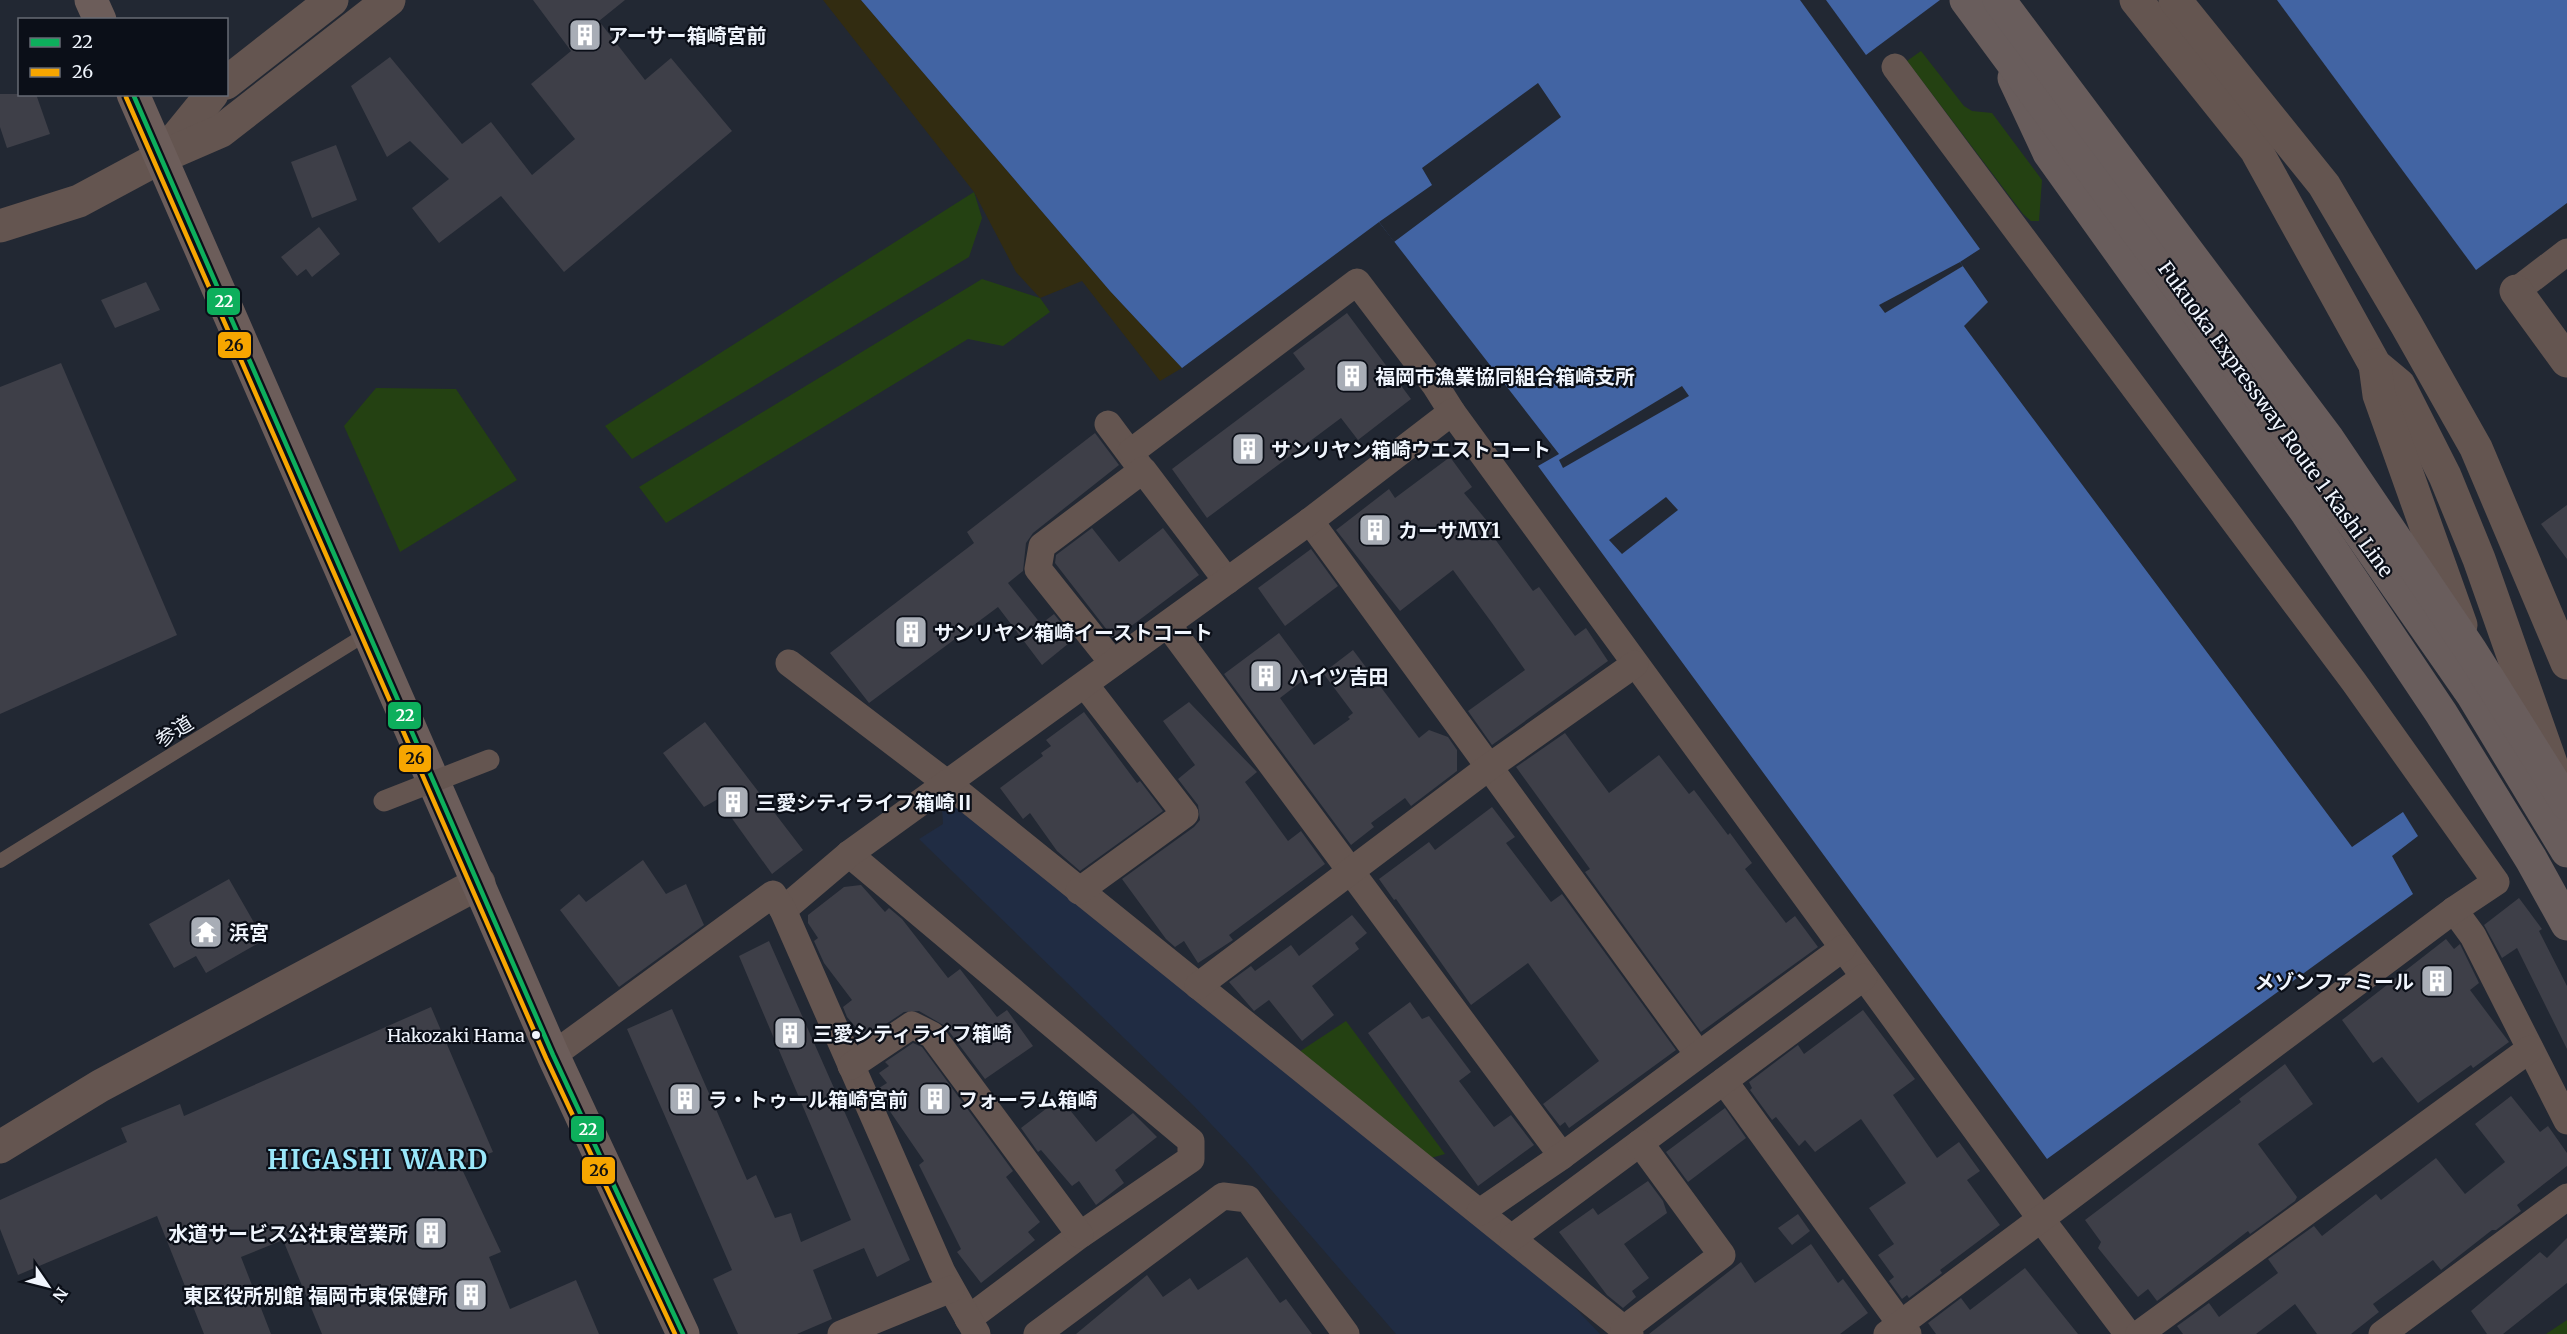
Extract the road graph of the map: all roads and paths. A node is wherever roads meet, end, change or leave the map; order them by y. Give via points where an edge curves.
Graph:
1 (91, 0) edge
2 (332, 0) edge
3 (389, 0) edge
4 (1966, 0) edge
5 (1998, 0) edge
6 (2136, 0) edge
7 (2175, 0) edge
8 (99, 18) edge
9 (1999, 44) junction
10 (1895, 67) dead end
11 (228, 81) edge
12 (134, 96) edge
13 (210, 96) edge
14 (161, 157) junction
15 (0, 226) edge
16 (2567, 252) edge
17 (2516, 291) joint
18 (2567, 361) edge
19 (2375, 365) junction
20 (1452, 412) junction
21 (1108, 423) dead end
22 (1137, 461) junction
23 (1310, 521) junction
24 (1227, 581) junction
25 (1168, 625) junction
26 (368, 633) junction
27 (789, 663) dead end
28 (1113, 663) junction
29 (2567, 663) edge
30 (1635, 664) junction
31 (1086, 686) junction
32 (489, 760) dead end
33 (1489, 767) junction
34 (948, 784) junction
35 (384, 801) dead end
36 (2567, 804) edge
37 (2567, 826) edge
38 (2567, 851) edge
39 (849, 855) junction
40 (0, 861) edge
41 (1348, 872) junction
42 (479, 882) junction
43 (1079, 891) junction
44 (783, 910) junction
45 (2454, 910) junction
46 (2567, 924) edge
47 (1843, 948) junction
48 (1864, 977) junction
49 (1198, 986) junction
50 (2530, 1049) junction
51 (1698, 1054) junction
52 (553, 1055) junction
53 (851, 1065) junction
54 (1724, 1081) junction
55 (2567, 1121) edge
56 (1640, 1143) junction
57 (0, 1147) edge
58 (1562, 1156) junction
59 (2567, 1197) edge
60 (1480, 1212) junction
61 (2041, 1219) junction
62 (1080, 1235) junction
63 (1513, 1237) junction
64 (951, 1289) junction
65 (973, 1326) edge
66 (1899, 1331) edge
67 (1627, 1332) edge
68 (683, 1334) edge
69 (841, 1334) edge
70 (1037, 1334) edge
71 (1346, 1334) edge
72 (2128, 1334) edge
73 (2139, 1334) edge
74 (2382, 1334) edge

1 - 8 highway
2 - 11 street
3 - 14 street via 221,131
4 - 9 highway, Fukuoka Expressway Route 1 Kashi Line, bridge
5 - 36 highway, Fukuoka Expressway Route 1 Kashi Line, bridge via 2328,439 2471,651
6 - 19 street via 2256,150
7 - 29 street via 2324,185 2476,448
9 - 38 highway, Fukuoka Expressway Route 1 Kashi Line, bridge via 2354,523 2472,694
9 - 46 highway, bridge via 2049,153 2307,513 2441,713
10 - 45 street via 2354,682 2496,882
12 - 14 highway
13 - 14 street
14 - 15 street via 79,201
14 - 26 highway
16 - 17 street
17 - 18 street
19 - 37 street via 2399,385 2445,476 2479,559 2558,784
19 - 38 street via 2379,395 2453,605 2532,804
20 - 22 street via 1357,282
20 - 23 street
20 - 30 street
21 - 22 street
22 - 24 street
22 - 28 street via 1041,546 1038,569
23 - 24 street
23 - 33 street
24 - 25 street
25 - 28 street
25 - 41 street
26 - 40 lane, 参道
26 - 42 highway
27 - 34 street
28 - 31 street
30 - 33 street
30 - 47 street
31 - 34 street
31 - 43 street via 1185,814
32 - 35 street, bridge
33 - 41 street
33 - 51 street
34 - 39 street
34 - 43 street
39 - 44 street
39 - 62 street via 1191,1141 1191,1159
41 - 49 street
41 - 58 street
42 - 52 highway
42 - 57 street via 100,1086
43 - 49 street
44 - 52 street via 773,894
44 - 53 street
45 - 50 street via 2473,936
45 - 61 street
47 - 48 street
47 - 51 street
48 - 54 street
48 - 61 street
49 - 60 street
50 - 55 street
50 - 73 street
51 - 58 street
52 - 68 highway
53 - 62 street via 912,1025 932,1035
53 - 64 street
54 - 56 street
54 - 66 street
56 - 63 street
56 - 67 street via 1722,1255
58 - 60 street
59 - 74 street
60 - 63 street
61 - 66 street
61 - 72 street
62 - 65 street
63 - 67 street
64 - 65 street
64 - 69 street
70 - 71 street via 1223,1196 1248,1199

